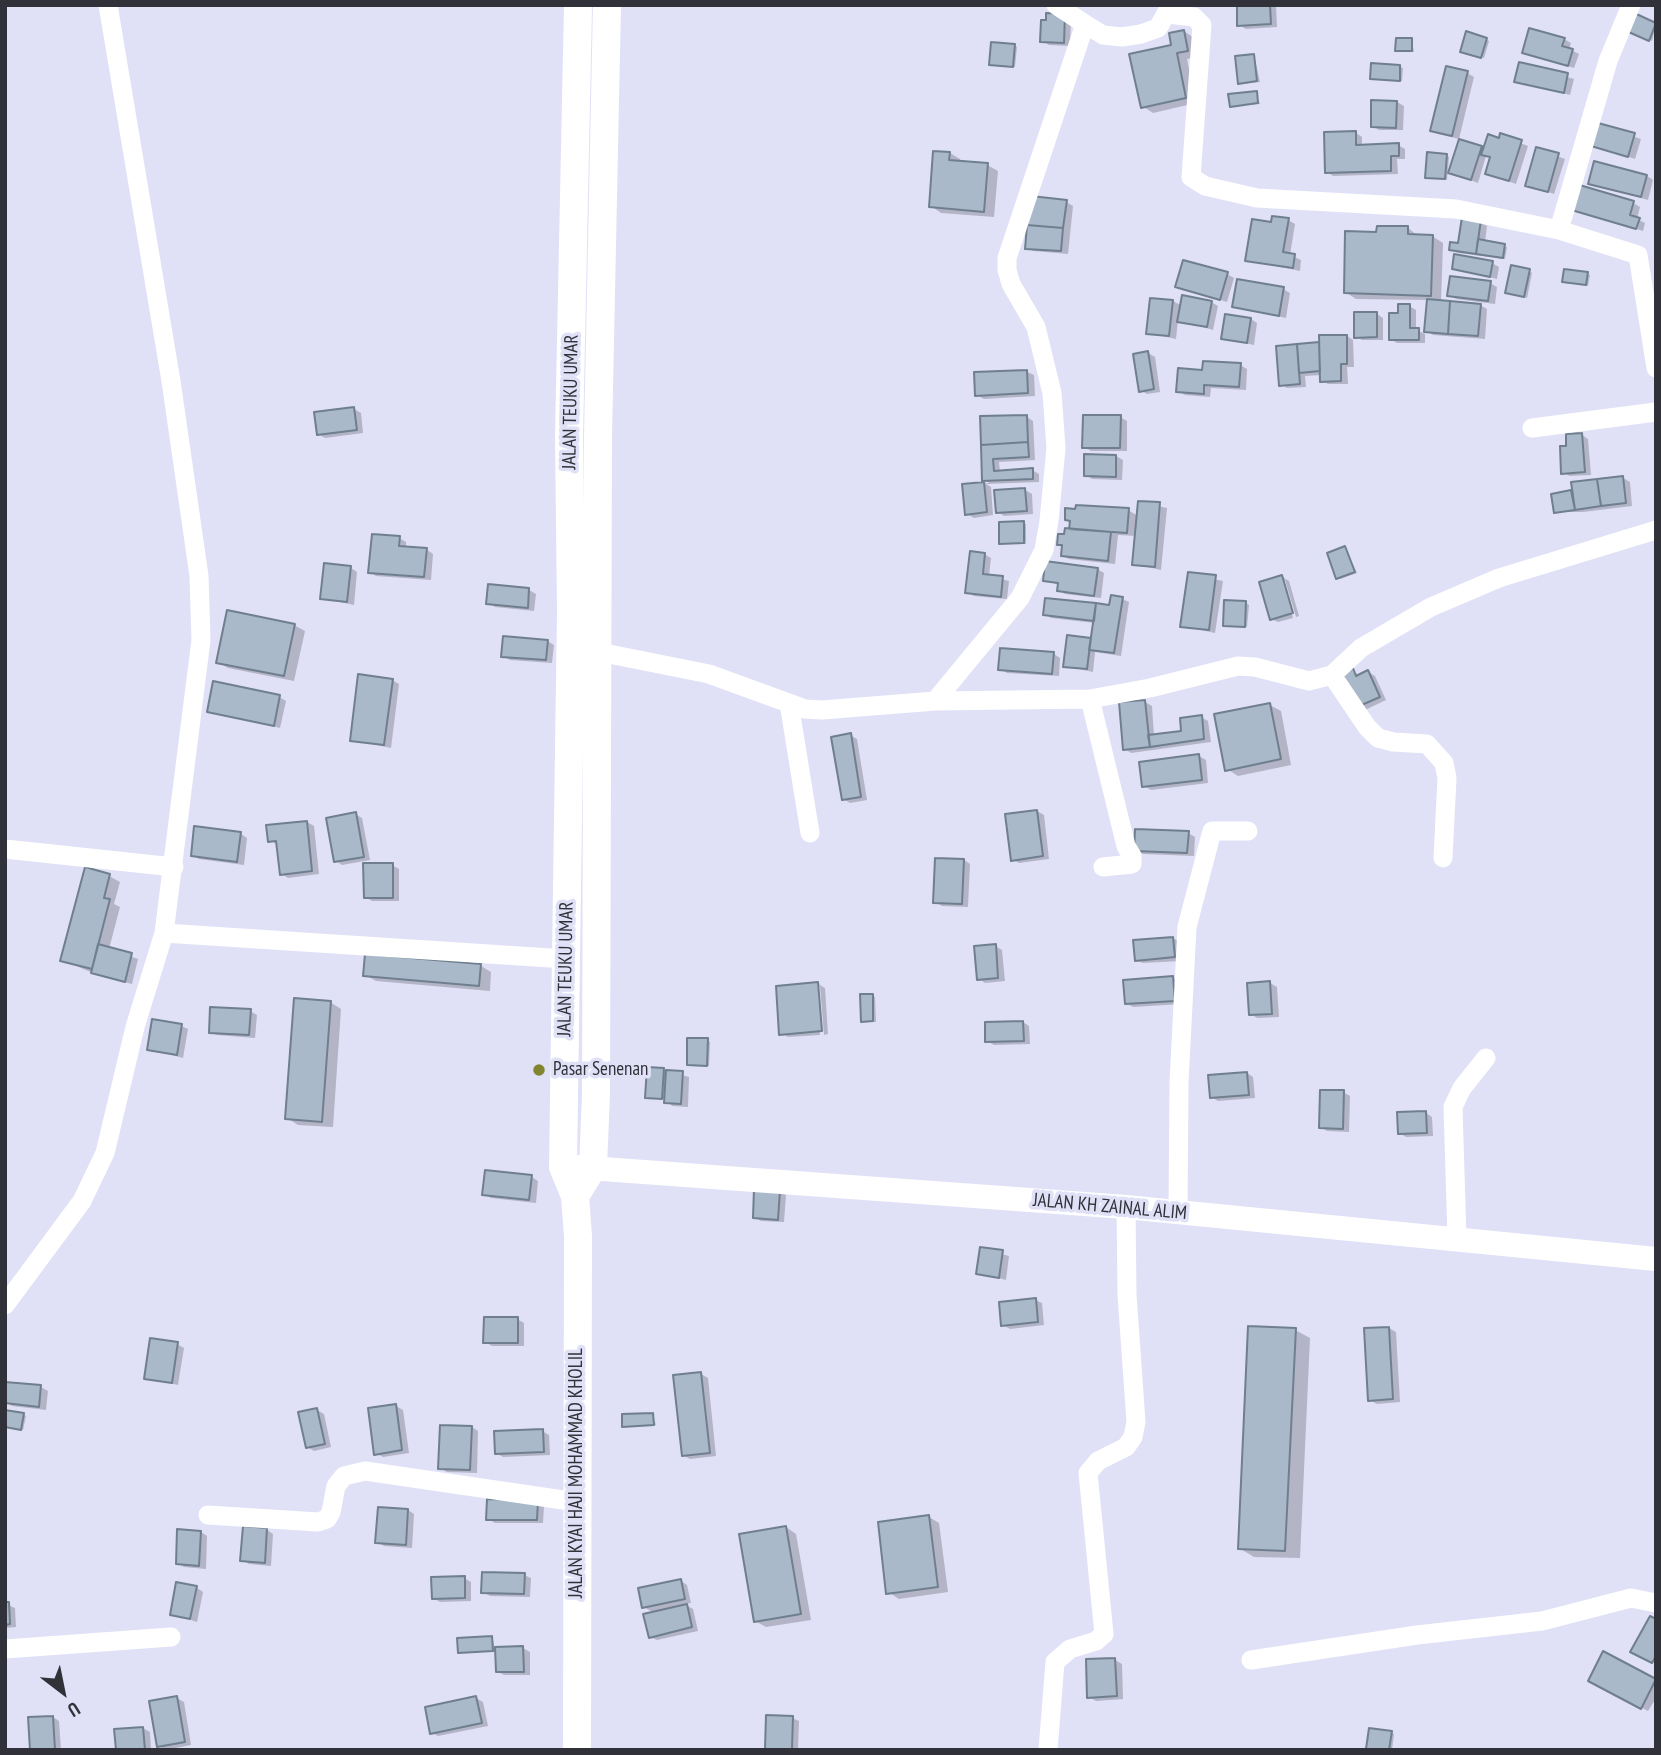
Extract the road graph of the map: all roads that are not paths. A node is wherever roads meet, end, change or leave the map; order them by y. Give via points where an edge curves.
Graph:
1 (108, 5) edge
2 (578, 5) edge
3 (607, 5) edge
4 (1056, 5) edge
5 (1631, 5) edge
6 (1170, 10) edge
7 (1085, 24) junction
8 (1559, 230) junction
9 (1647, 255) edge
10 (1656, 368) edge
11 (1656, 412) edge
12 (1532, 428) dead end
13 (1656, 530) edge
14 (599, 532) junction
15 (570, 535) junction
16 (599, 652) junction
17 (1332, 675) junction
18 (1090, 699) junction
19 (935, 701) junction
20 (789, 703) junction
21 (1248, 831) dead end
22 (810, 833) dead end
23 (5, 849) edge
24 (1443, 859) dead end
25 (174, 867) junction
26 (1103, 867) dead end
27 (164, 933) junction
28 (566, 959) junction
29 (1486, 1058) dead end
30 (563, 1167) junction
31 (593, 1167) junction
32 (575, 1196) junction
33 (1126, 1208) junction
34 (1178, 1212) junction
35 (1457, 1239) junction
36 (1656, 1259) edge
37 (5, 1305) edge
38 (577, 1502) junction
39 (208, 1514) dead end
40 (1656, 1603) edge
41 (171, 1637) dead end
42 (5, 1649) edge
43 (1251, 1660) dead end
44 (577, 1750) edge
45 (1048, 1750) edge

1 - 25 street via 171,381 198,576 201,640
2 - 15 main road, JALAN TEUKU UMAR
3 - 14 main road, JALAN TEUKU UMAR
4 - 7 street
5 - 8 street via 1608,61
6 - 7 street via 1158,28 1122,37 1103,35
6 - 8 street via 1194,17 1202,25 1191,177 1205,186 1257,198 1457,209
7 - 19 street via 1007,258 1011,284 1035,327 1052,393 1056,448 1044,550 1020,598
8 - 9 street
9 - 10 street
11 - 12 street
13 - 17 street via 1499,579 1431,607 1361,648
14 - 15 main road
14 - 16 main road, JALAN TEUKU UMAR
15 - 28 main road, JALAN TEUKU UMAR
16 - 20 street via 709,674
16 - 31 main road, JALAN TEUKU UMAR
17 - 18 street via 1309,681 1238,666
17 - 24 street via 1378,738 1427,744 1444,763
18 - 19 street
18 - 26 street via 1132,856 1132,864
19 - 20 street via 822,710
20 - 22 street
21 - 34 street via 1212,831 1188,927 1179,1082
23 - 25 street
25 - 27 street
27 - 28 street
27 - 37 street via 135,1027 105,1153 82,1202
28 - 30 main road, JALAN TEUKU UMAR
29 - 35 street via 1461,1088 1453,1107
30 - 31 street, JALAN KH ZAINAL ALIM
30 - 32 main road, JALAN TEUKU UMAR
31 - 32 main road
31 - 33 street, JALAN KH ZAINAL ALIM
32 - 38 main road, JALAN KYAI HAJI MOHAMMAD KHOLIL
33 - 34 street, JALAN KH ZAINAL ALIM
33 - 45 street via 1136,1422 1126,1447 1098,1461 1088,1473 1104,1634 1070,1649 1055,1662
34 - 35 street, JALAN KH ZAINAL ALIM
35 - 36 street, JALAN KH ZAINAL ALIM
38 - 39 street via 365,1471 344,1476 335,1486 331,1512 318,1522
38 - 44 main road, JALAN KYAI HAJI MOHAMMAD KHOLIL
40 - 43 street via 1631,1598 1542,1621
41 - 42 street

